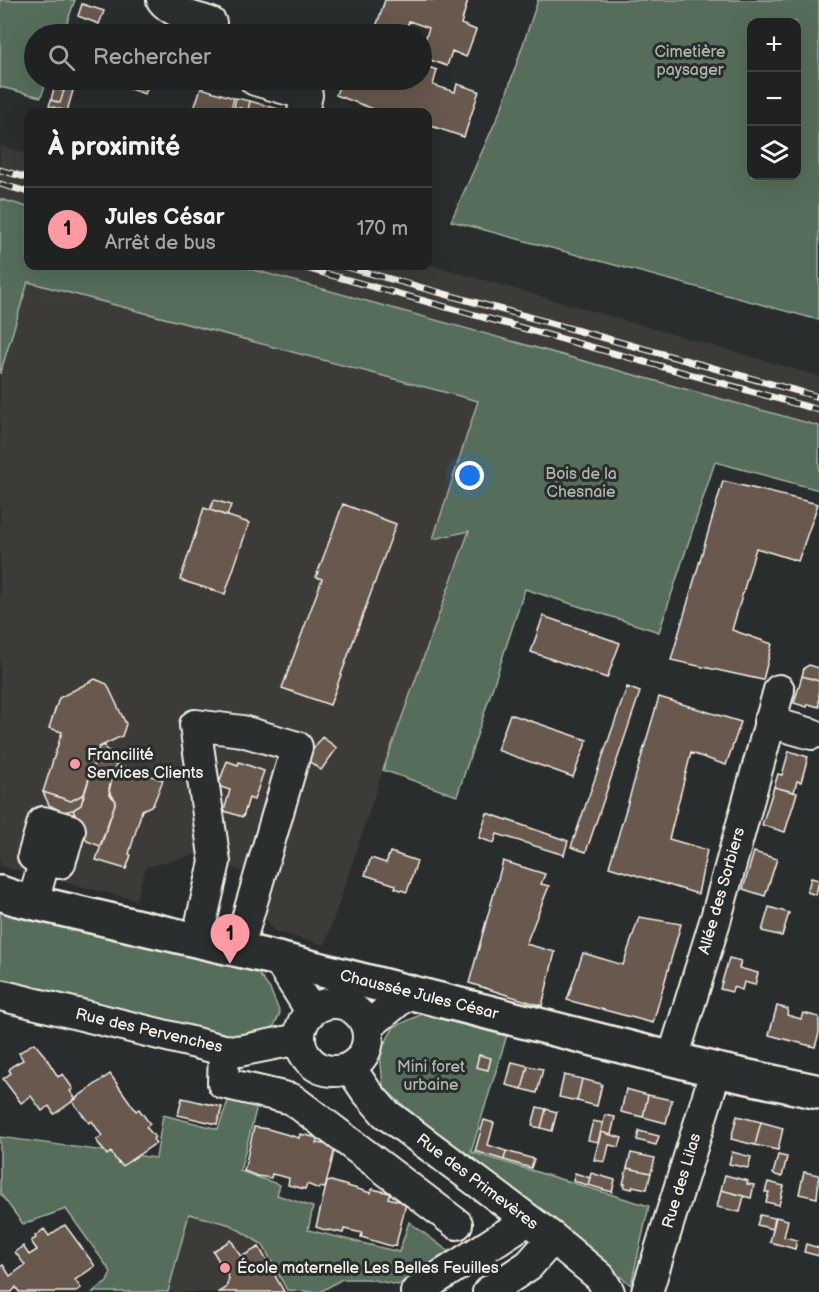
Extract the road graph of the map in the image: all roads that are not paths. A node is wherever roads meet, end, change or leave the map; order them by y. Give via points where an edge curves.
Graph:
1 (162, 0) edge
2 (213, 19) edge
3 (290, 90) edge
4 (304, 108) edge
5 (779, 690) dead end
6 (769, 722) junction
7 (812, 734) dead end
8 (45, 859) dead end
9 (13, 898) edge
10 (197, 940) junction
11 (238, 950) junction
12 (278, 959) junction
13 (408, 993) junction
14 (0, 995) edge
15 (311, 1011) junction
16 (367, 1027) junction
17 (299, 1039) junction
18 (224, 1050) junction
19 (674, 1058) junction
20 (350, 1067) junction
21 (716, 1070) junction
22 (819, 1092) edge
23 (528, 1220) junction
24 (457, 1224) dead end
25 (553, 1238) junction
26 (416, 1292) edge
27 (488, 1292) edge
28 (609, 1292) edge
29 (647, 1292) edge

1 - 2 street via 181,13
3 - 4 street via 307,95
5 - 6 street, Allée des Sorbiers
6 - 7 street
6 - 19 street, Allée des Sorbiers
8 - 9 street
9 - 10 main road, Chaussée Jules César
10 - 11 main road, Chaussée Jules César
10 - 11 street via 215,862 195,725 242,731 297,747
11 - 12 main road, Chaussée Jules César
12 - 13 main road, Chaussée Jules César
12 - 15 street
13 - 16 street
13 - 19 main road, Chaussée Jules César
14 - 18 street, Rue des Pervenches
15 - 16 street via 321,1004 344,1004 362,1017
15 - 17 street via 302,1023
16 - 20 street via 367,1046
17 - 18 street, Rue des Pervenches via 239,1051
17 - 20 street via 306,1057 321,1069
18 - 24 street via 223,1083 292,1099
19 - 21 main road, Chaussée Jules César
20 - 23 street, Rue des Primevères via 385,1113
21 - 22 main road, Chaussée Jules César
21 - 29 street, Rue des Lilas
23 - 25 street, Rue des Primevères
23 - 26 street
25 - 27 street via 529,1264
25 - 28 street, Rue des Primevères via 600,1277

